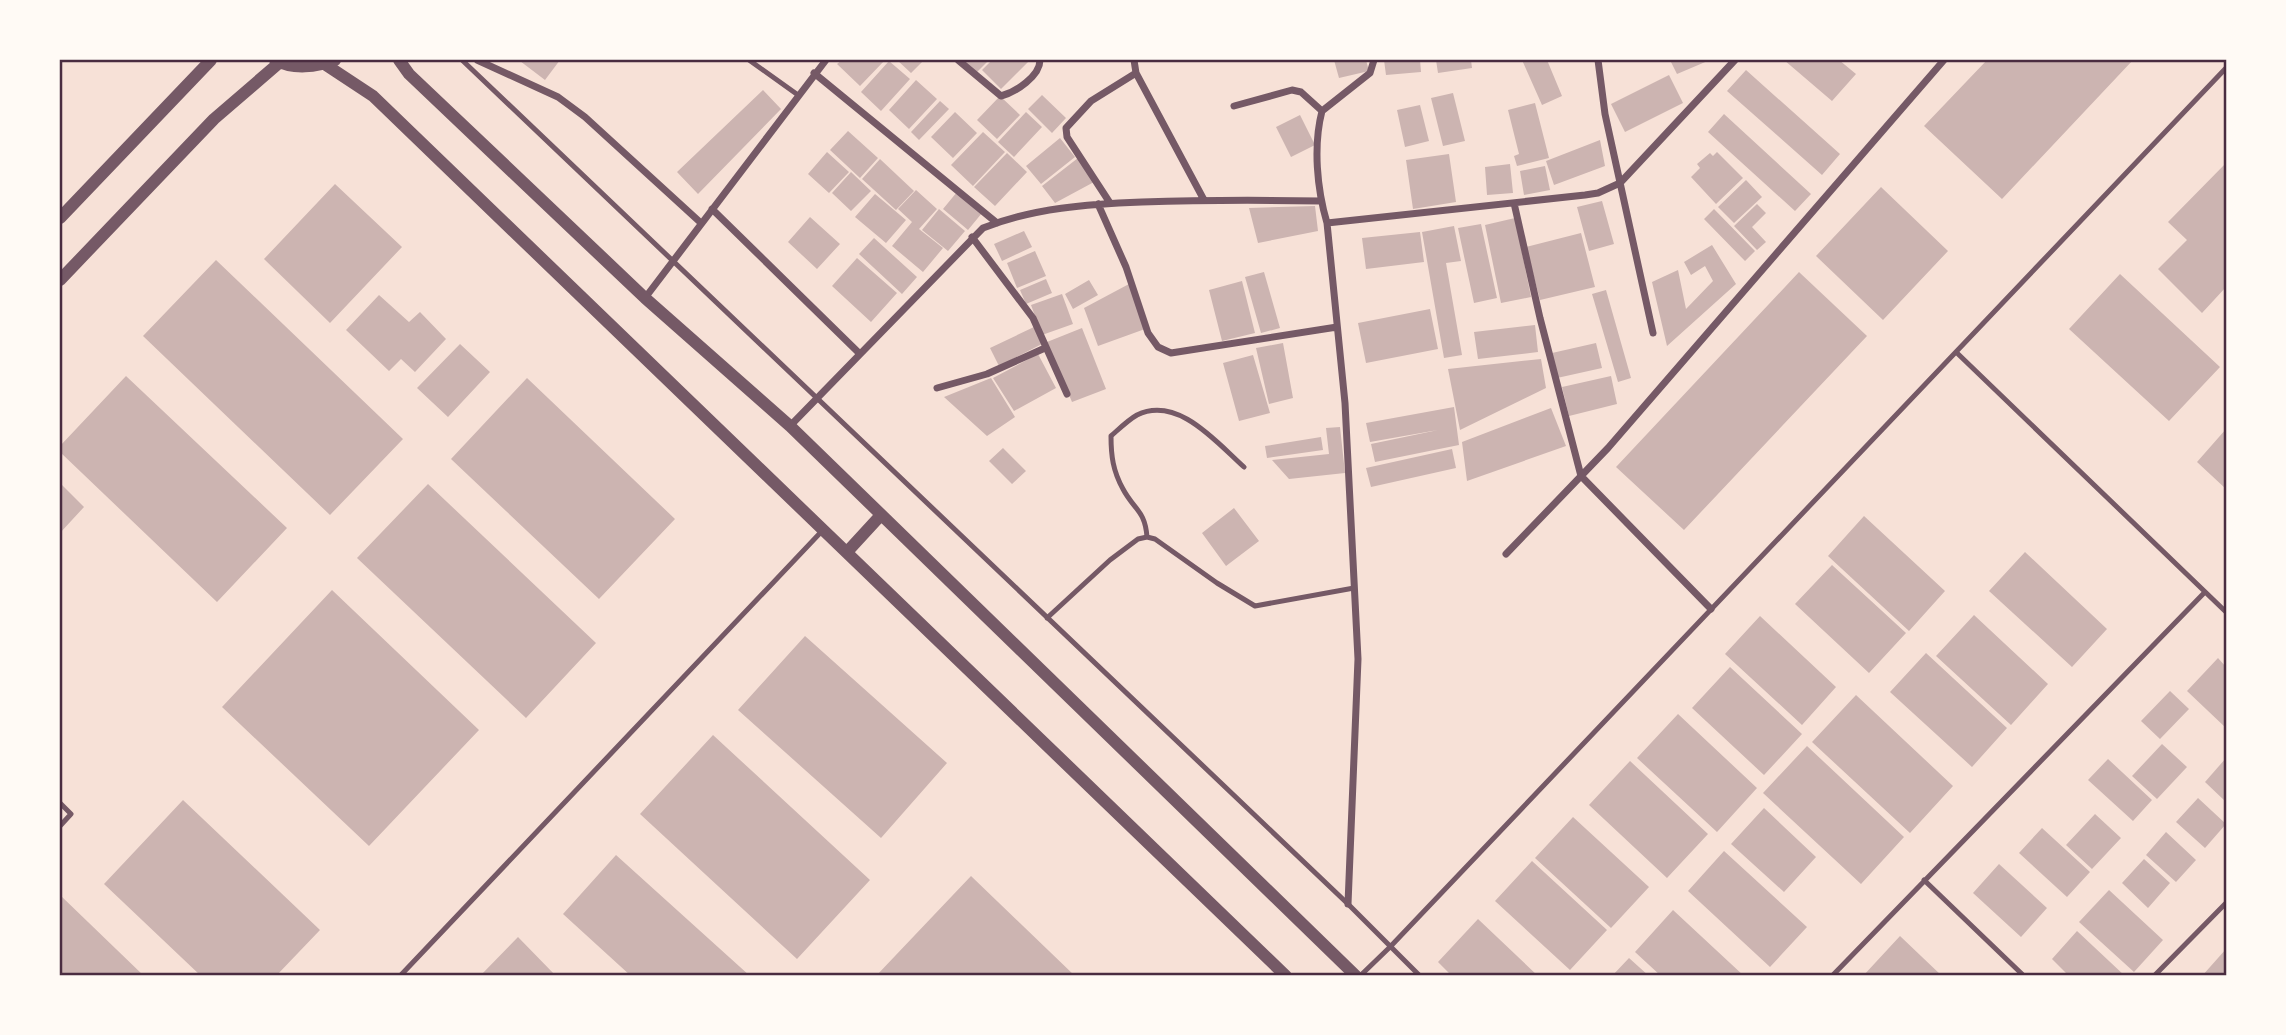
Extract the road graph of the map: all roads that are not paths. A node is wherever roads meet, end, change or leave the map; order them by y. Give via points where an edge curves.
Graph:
1 (211, 60) edge
2 (399, 60) edge
3 (462, 60) edge
4 (477, 60) edge
5 (748, 60) edge
6 (825, 60) edge
7 (958, 60) edge
8 (1040, 60) edge
9 (1134, 60) edge
10 (1374, 60) edge
11 (1598, 60) edge
12 (1735, 60) edge
13 (1944, 60) edge
14 (277, 61) edge
15 (329, 61) edge
16 (2227, 68) edge
17 (1136, 73) junction
18 (814, 74) junction
19 (798, 95) junction
20 (1234, 106) dead end
21 (1322, 111) junction
22 (1620, 183) junction
23 (1204, 200) junction
24 (1321, 201) junction
25 (1514, 203) junction
26 (1098, 204) junction
27 (1110, 204) junction
28 (712, 209) junction
29 (60, 218) edge
30 (701, 223) junction
31 (997, 223) junction
32 (1326, 223) junction
33 (972, 237) junction
34 (673, 261) junction
35 (60, 280) edge
36 (645, 298) junction
37 (1337, 327) junction
38 (1653, 333) dead end
39 (1045, 348) junction
40 (1956, 352) junction
41 (860, 354) junction
42 (937, 388) dead end
43 (1067, 394) dead end
44 (817, 399) junction
45 (790, 426) junction
46 (1244, 467) dead end
47 (1581, 476) junction
48 (881, 514) junction
49 (824, 530) junction
50 (1147, 537) junction
51 (847, 552) junction
52 (1506, 554) dead end
53 (1354, 588) junction
54 (2205, 592) junction
55 (1711, 610) junction
56 (2227, 612) edge
57 (1047, 618) junction
58 (60, 803) edge
59 (60, 826) edge
60 (1924, 880) junction
61 (2227, 903) edge
62 (1348, 904) junction
63 (1390, 947) junction
64 (400, 975) edge
65 (1286, 975) edge
66 (1358, 975) edge
67 (1420, 975) edge
68 (1832, 975) edge
69 (2024, 975) edge
70 (2154, 975) edge

1 - 29 street
2 - 36 street
3 - 34 lane
4 - 30 street via 558,97
5 - 19 lane
6 - 18 street
7 - 8 street via 1001,96 1035,75
9 - 17 street
10 - 21 street via 1370,73
11 - 22 street
12 - 22 street
13 - 47 street
14 - 15 street via 308,67
14 - 35 street via 214,118
15 - 49 street via 373,96
16 - 40 lane
17 - 23 street
17 - 27 street via 1091,101 1066,128 1067,137
18 - 19 street
18 - 31 street
19 - 28 street
20 - 21 street via 1292,90 1301,92
21 - 24 street via 1318,147
22 - 25 street via 1586,195
22 - 38 street
23 - 24 street
23 - 27 street
24 - 32 street
25 - 32 street
25 - 47 street
26 - 27 street
26 - 31 street
26 - 37 street via 1148,333 1171,353
28 - 30 street
28 - 41 street
30 - 34 street
31 - 33 street
32 - 37 street
33 - 39 street via 1033,318
33 - 41 street
34 - 36 street
34 - 44 lane
36 - 45 street
37 - 53 street
39 - 42 street via 987,374
39 - 43 street
40 - 54 lane
40 - 55 lane
41 - 44 street
44 - 45 street
44 - 57 lane
45 - 48 street
46 - 50 lane via 1186,417 1164,410 1138,414 1111,436 1111,461 1123,489 1146,521
47 - 52 street
47 - 55 street
48 - 51 street
48 - 66 street
49 - 51 street
49 - 64 lane
50 - 53 lane via 1255,606
50 - 57 lane via 1110,560
51 - 65 street
53 - 62 street via 1358,659
54 - 56 lane
54 - 60 lane
55 - 63 lane
57 - 62 lane
58 - 59 lane via 71,814
60 - 68 lane
60 - 69 lane
61 - 70 lane
62 - 63 lane
63 - 66 lane
63 - 67 lane

